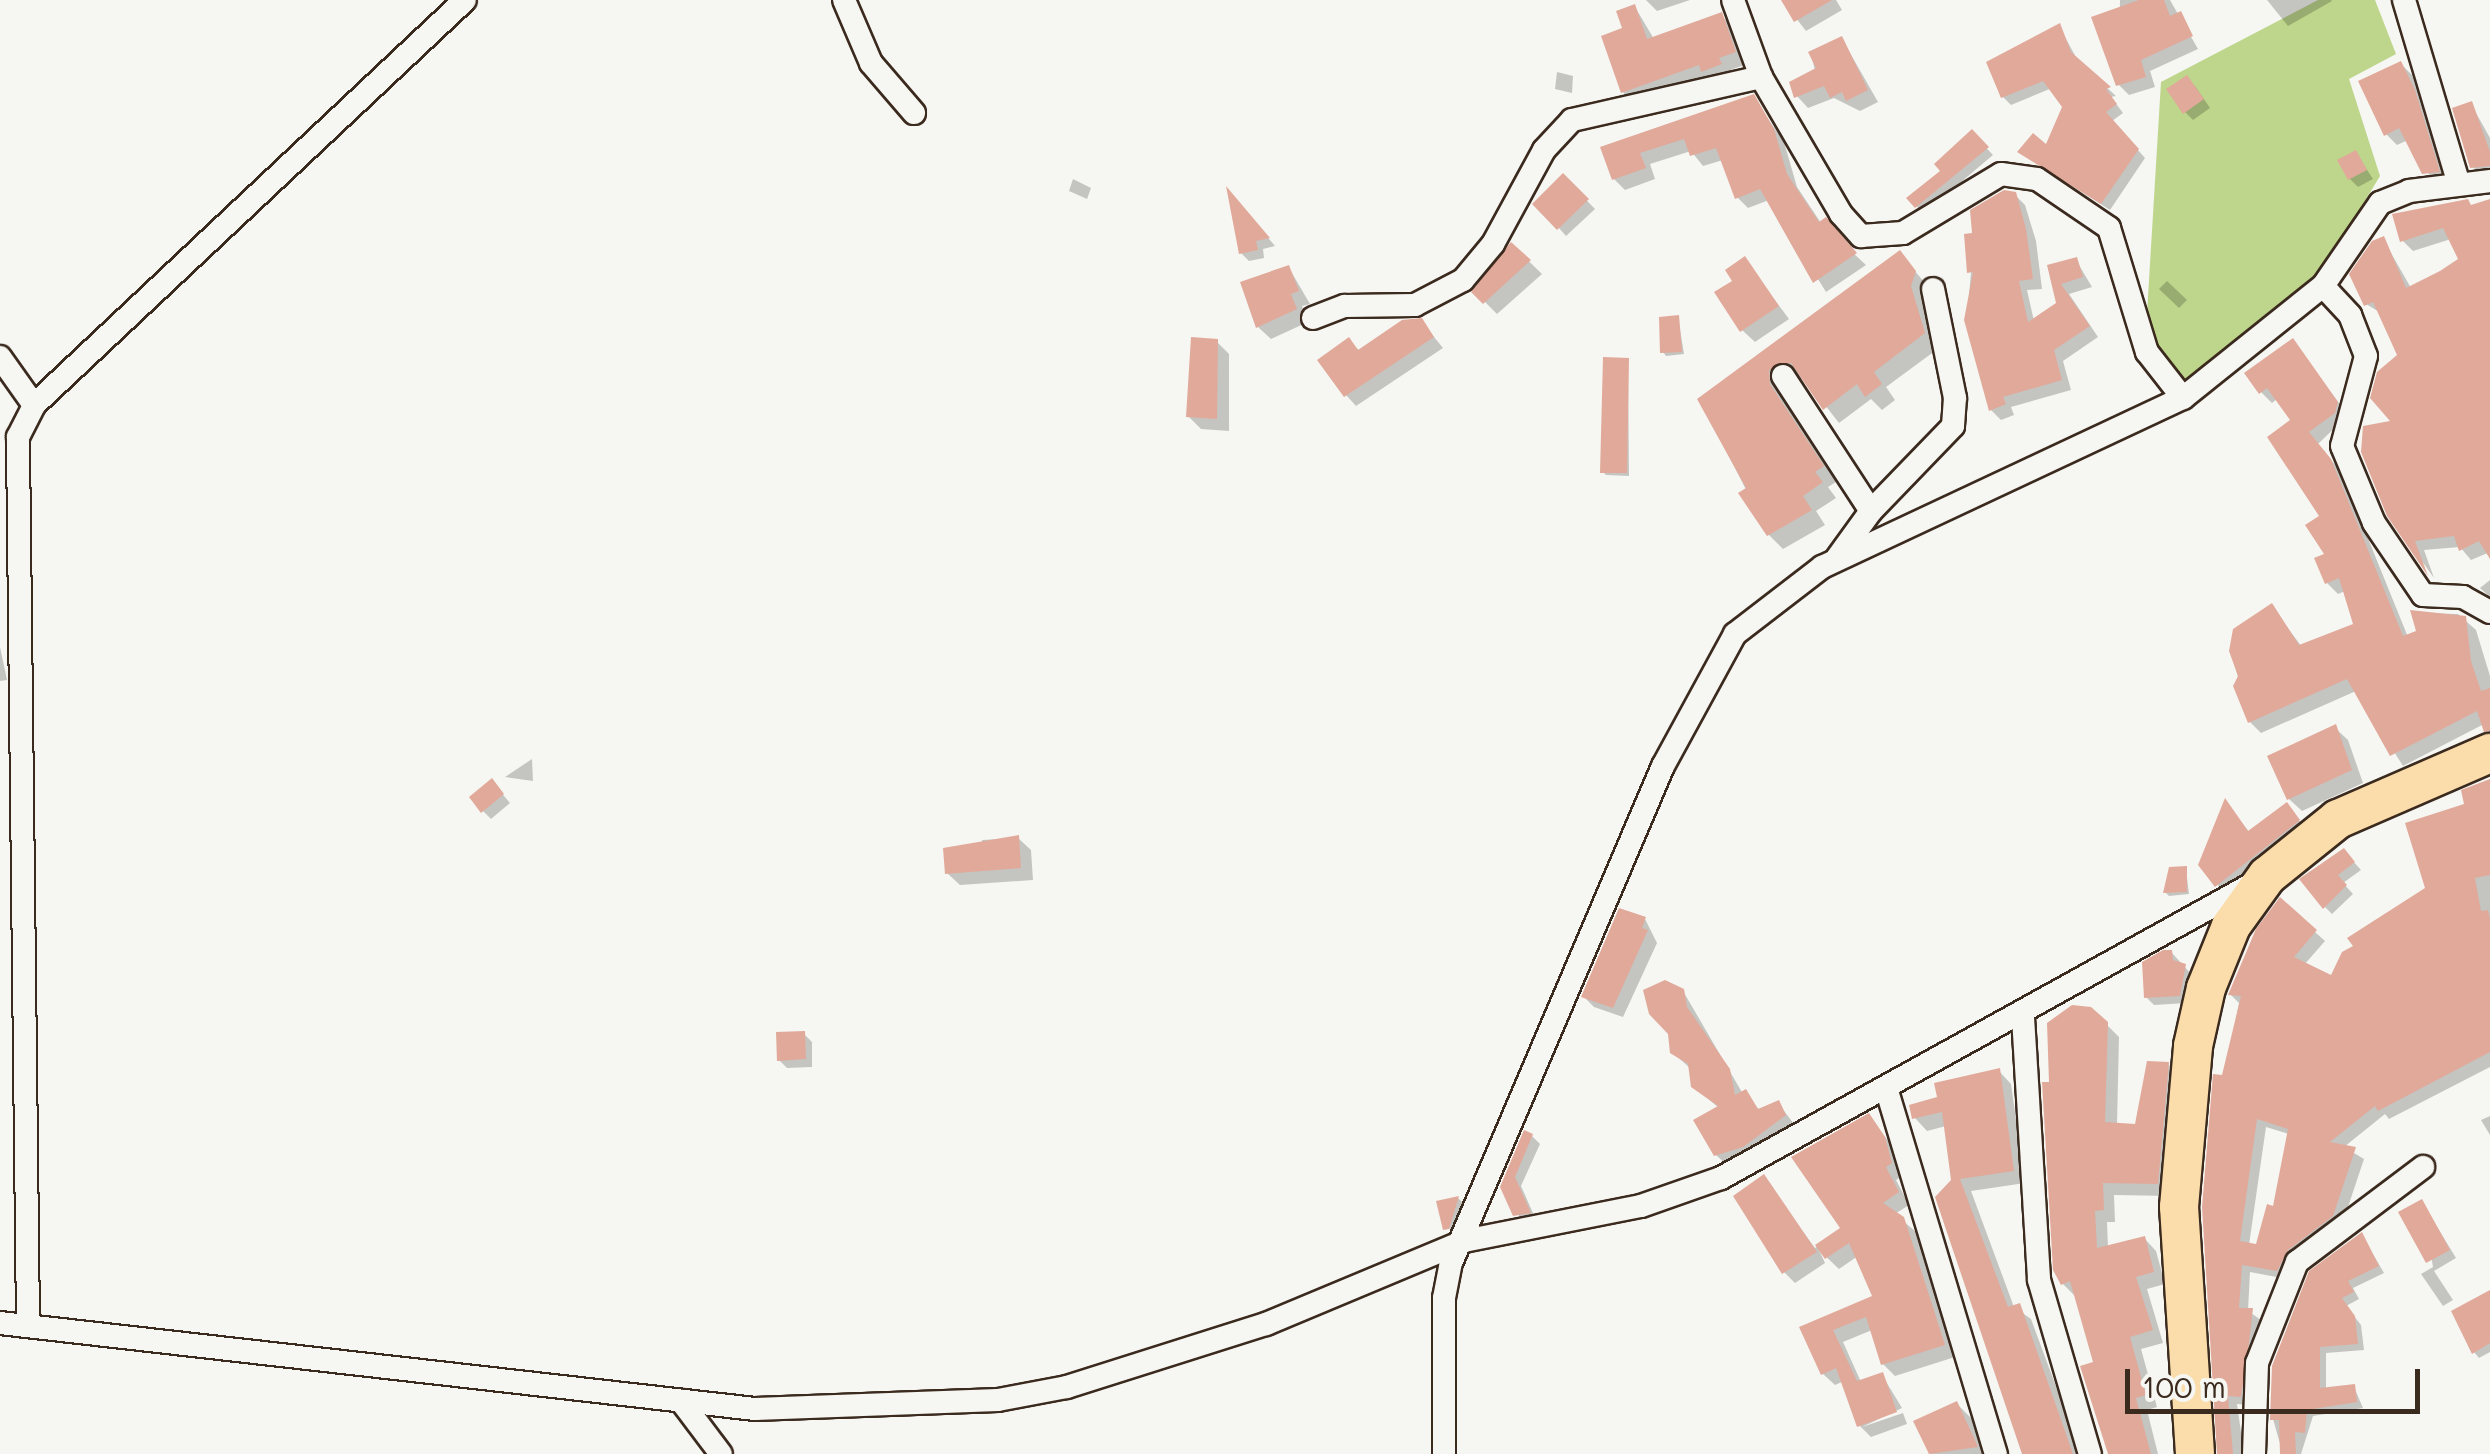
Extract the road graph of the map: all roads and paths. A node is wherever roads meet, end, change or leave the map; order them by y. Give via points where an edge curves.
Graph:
1 (464, 0) edge
2 (844, 0) edge
3 (1733, 0) edge
4 (2404, 0) edge
5 (1761, 77) junction
6 (914, 113) dead end
7 (2490, 182) edge
8 (2460, 184) junction
9 (2324, 286) junction
10 (1932, 289) dead end
11 (1314, 318) dead end
12 (0, 356) edge
13 (1784, 376) dead end
14 (2183, 398) junction
15 (34, 405) junction
16 (1872, 510) junction
17 (1836, 559) junction
18 (2490, 612) edge
19 (2490, 754) edge
20 (2267, 876) junction
21 (2023, 1017) junction
22 (1887, 1091) junction
23 (2423, 1167) dead end
24 (1464, 1241) junction
25 (0, 1323) edge
26 (28, 1324) junction
27 (681, 1401) junction
28 (721, 1454) edge
29 (1444, 1454) edge
30 (1996, 1454) edge
31 (2090, 1454) edge
32 (2194, 1454) edge
33 (2254, 1454) edge

1 - 15 street
2 - 6 street via 870,63
3 - 5 street
4 - 8 street
5 - 11 street via 1572,120 1544,150 1493,244 1463,280 1414,305 1345,306
5 - 14 street via 1841,214 1861,236 1904,233 2001,174 2037,179 2098,218 2114,238 2147,352
7 - 8 street
8 - 9 street via 2380,203
9 - 14 street
9 - 18 street via 2363,339 2366,356 2342,446 2374,523 2423,595 2463,597
10 - 16 street via 1956,415 1944,440
12 - 15 street
13 - 16 street
14 - 17 street
15 - 26 street via 18,437 14,466
16 - 17 street
17 - 24 street via 1754,614 1717,661 1627,849
19 - 20 main road via 2338,819
20 - 21 street
20 - 32 main road via 2232,926 2206,988 2193,1046 2178,1207
21 - 22 street
21 - 31 street via 2039,1280
22 - 24 street via 1768,1157 1683,1194
22 - 30 street
23 - 33 street via 2297,1262 2258,1363
24 - 27 street via 1266,1324 1068,1387 998,1400 855,1408
24 - 29 street via 1444,1298
25 - 26 street
26 - 27 street
27 - 28 street

